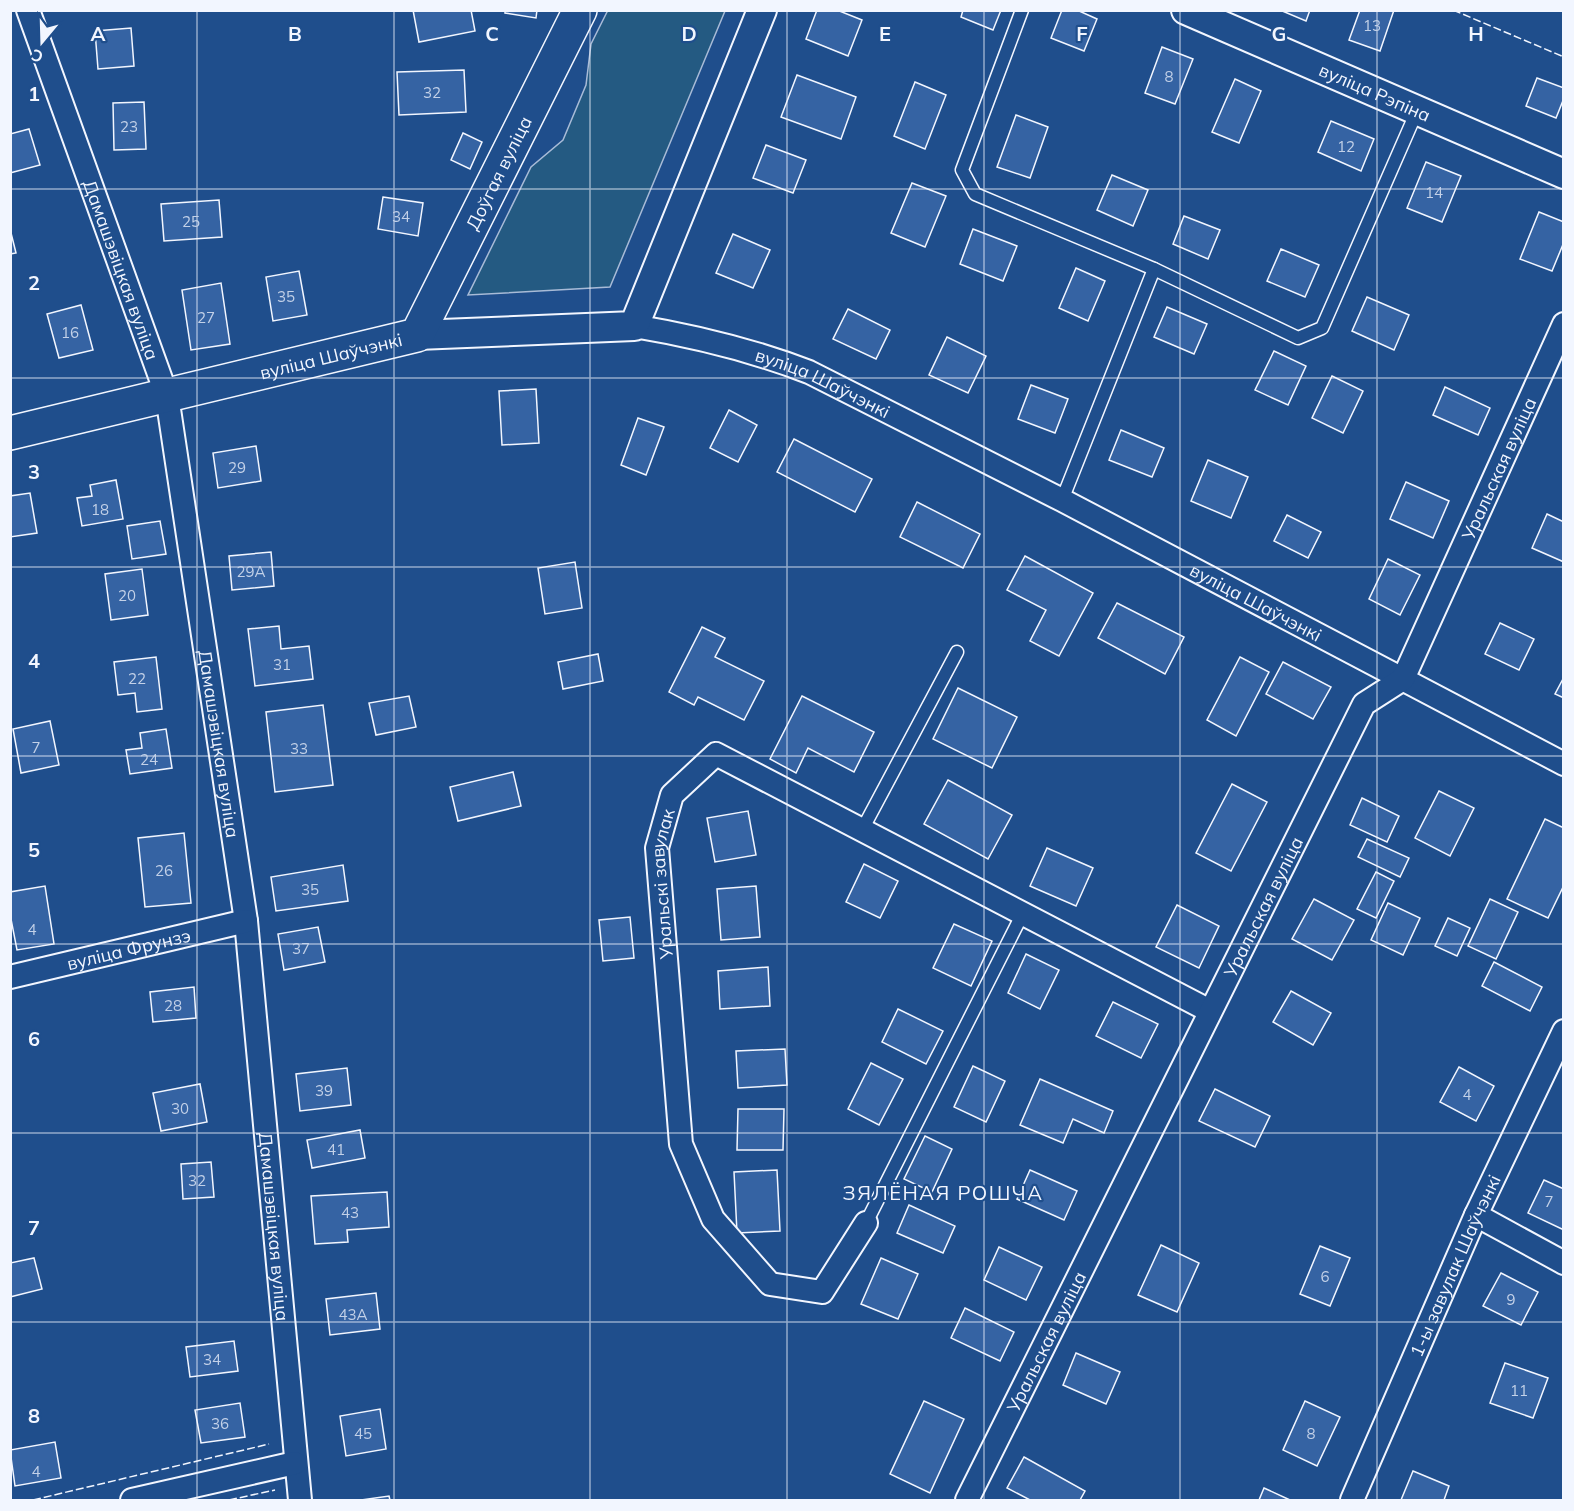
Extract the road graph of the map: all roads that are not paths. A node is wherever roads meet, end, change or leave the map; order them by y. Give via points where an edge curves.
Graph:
1 (28, 10) edge
2 (580, 10) edge
3 (762, 10) edge
4 (1022, 10) edge
5 (1186, 10) edge
6 (1417, 111) junction
7 (1563, 174) edge
8 (1154, 269) junction
9 (1563, 324) edge
10 (634, 326) junction
11 (417, 335) junction
12 (167, 396) junction
13 (10, 433) edge
14 (1062, 500) junction
15 (957, 652) dead end
16 (1403, 680) junction
17 (1563, 764) edge
18 (862, 830) junction
19 (1023, 913) junction
20 (246, 921) junction
21 (10, 977) edge
22 (1210, 1011) junction
23 (1563, 1031) edge
24 (1476, 1215) junction
25 (866, 1223) joint
26 (1563, 1263) edge
27 (295, 1463) junction
28 (132, 1500) edge
29 (300, 1500) edge
30 (967, 1500) edge
31 (1352, 1500) edge

1 - 12 street, Дамашэвіцкая вуліца
2 - 11 main road, Доўгая вуліца
3 - 10 street
4 - 8 lane via 962,170 975,194
5 - 6 street, вуліца Рэпіна
6 - 7 street, вуліца Рэпіна
6 - 8 lane via 1322,328 1298,338
8 - 14 lane
9 - 16 street, Уральская вуліца
10 - 11 street, вуліца Шаўчэнкі
10 - 14 street, вуліца Шаўчэнкі via 684,334 809,372
11 - 12 main road, вуліца Шаўчэнкі
12 - 13 main road, вуліца Шаўчэнкі
12 - 20 street, Дамашэвіцкая вуліца
14 - 16 street, вуліца Шаўчэнкі
15 - 18 lane
16 - 17 street, вуліца Шаўчэнкі
16 - 22 street, Уральская вуліца via 1364,704
18 - 19 street, Уральскі завулак
18 - 25 street, Уральскі завулак via 716,754 672,795 657,849 681,1144 712,1219 770,1284 822,1292
19 - 22 street, Уральскі завулак
19 - 25 lane
20 - 21 street, вуліца Фрунзэ
20 - 27 street, Дамашэвіцкая вуліца
22 - 30 street, Уральская вуліца
23 - 24 street, 1-ы завулак Шаўчэнкі
24 - 26 street
24 - 31 street, 1-ы завулак Шаўчэнкі
27 - 28 street
27 - 29 street, Дамашэвіцкая вуліца

